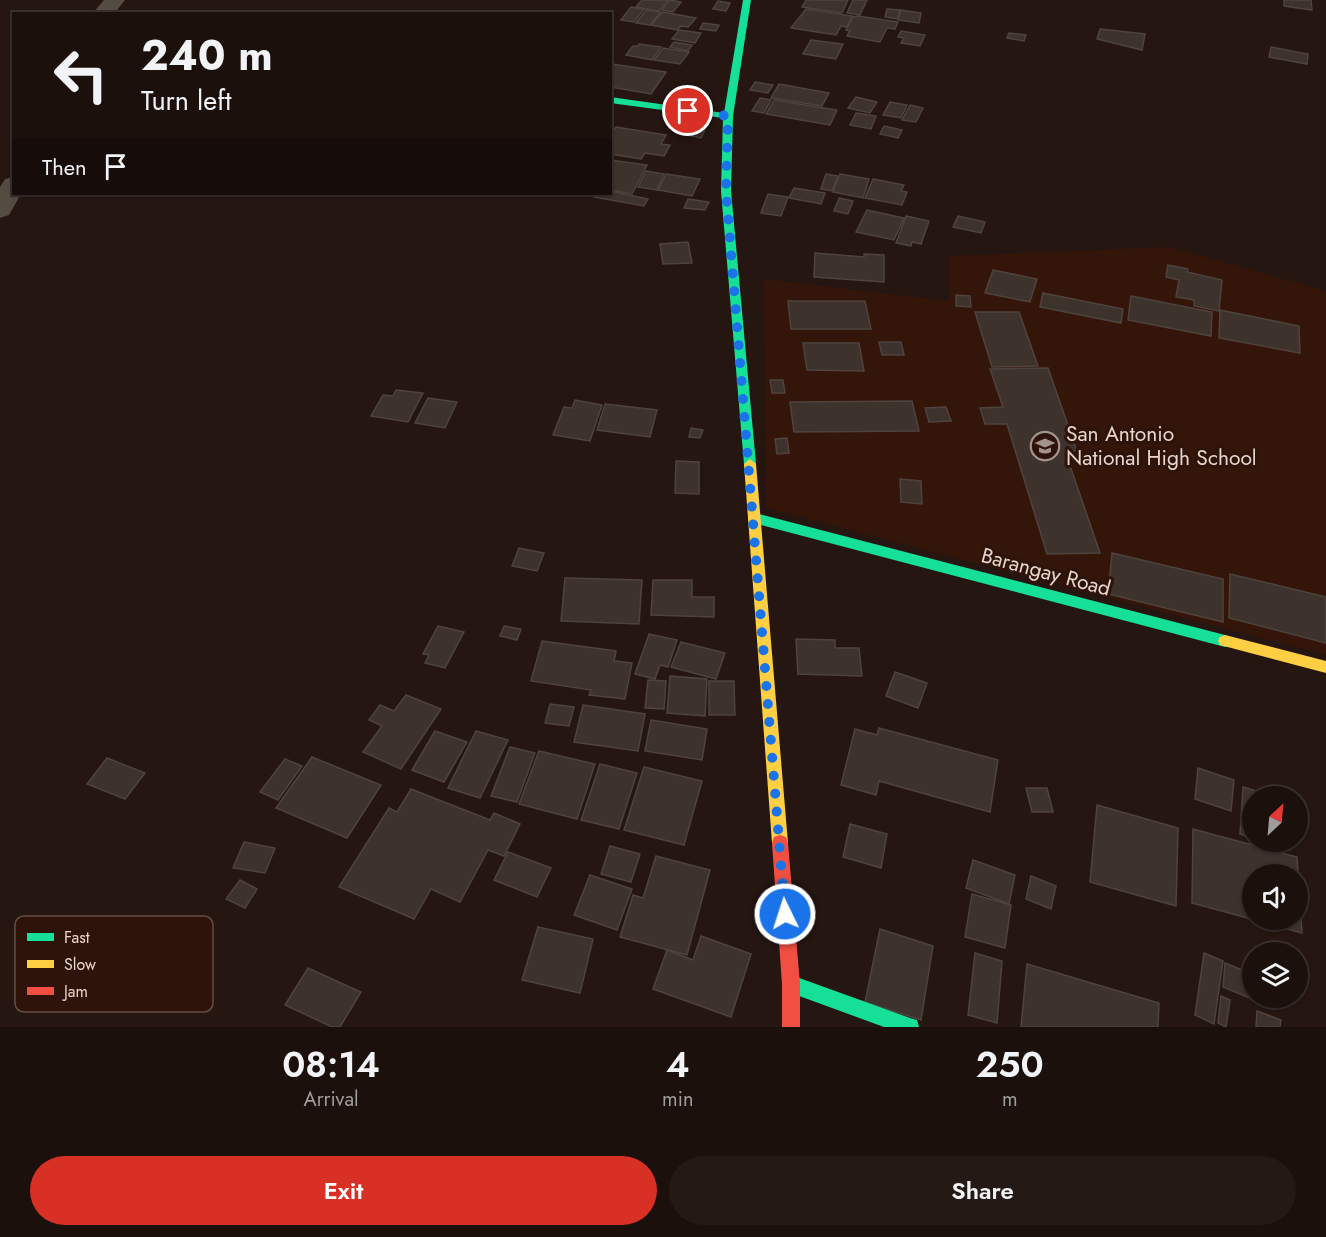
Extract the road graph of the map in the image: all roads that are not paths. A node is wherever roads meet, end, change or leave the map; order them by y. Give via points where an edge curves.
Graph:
1 (115, 0) edge
2 (747, 0) edge
3 (104, 12) edge
4 (612, 100) edge
5 (728, 116) junction
6 (12, 188) edge
7 (0, 210) edge
8 (755, 518) junction
9 (1326, 667) edge
10 (791, 984) junction
11 (791, 1027) edge
12 (910, 1027) edge

1 - 3 street
2 - 5 street
4 - 5 street
5 - 8 street via 726,191
6 - 7 street
8 - 9 street, Barangay Road
8 - 10 street
10 - 11 street
10 - 12 street

